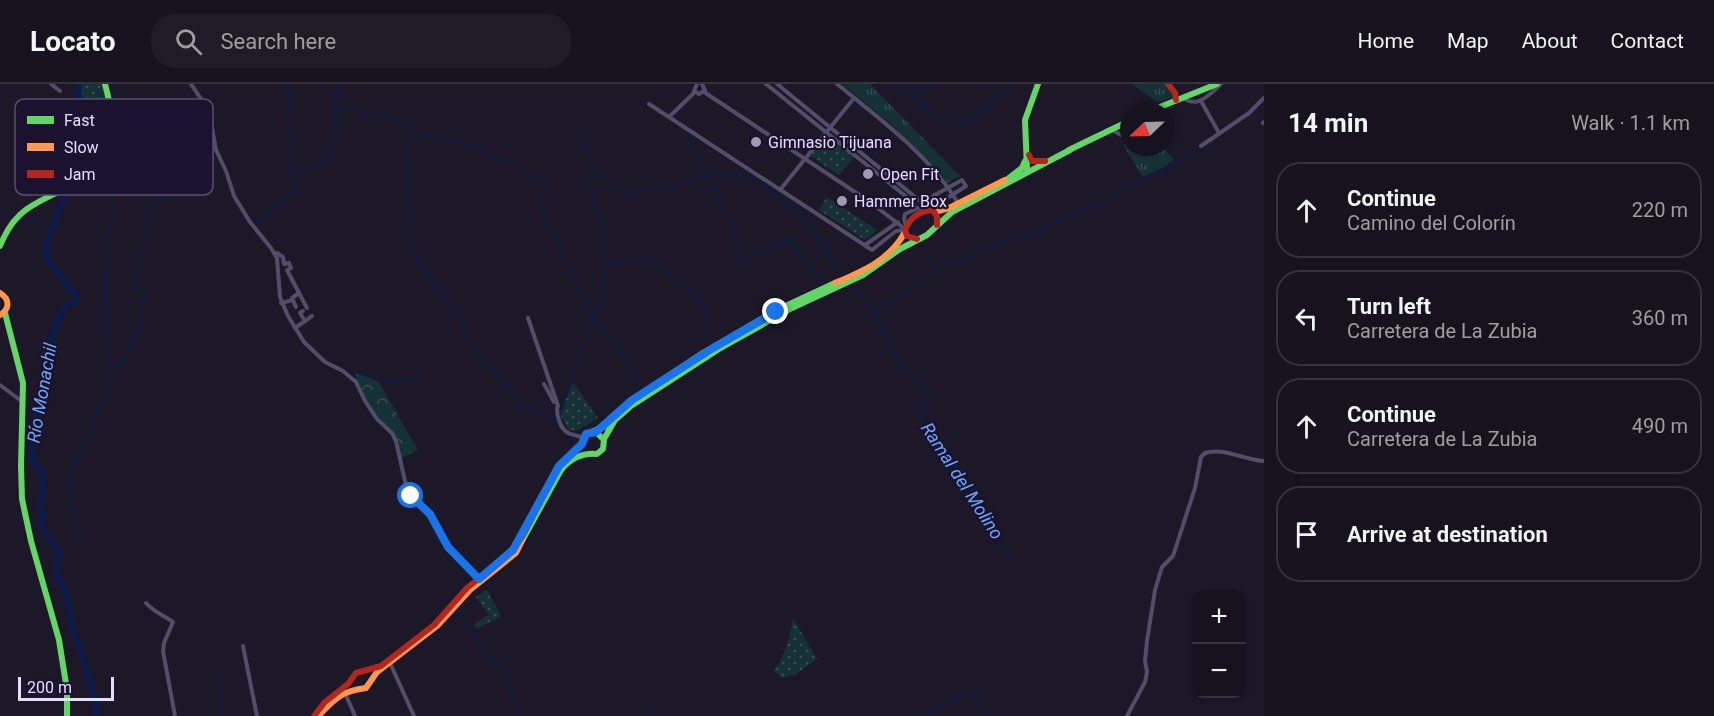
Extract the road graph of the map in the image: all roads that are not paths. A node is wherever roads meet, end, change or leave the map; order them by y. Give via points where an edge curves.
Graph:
1 (51, 84) edge
2 (105, 84) edge
3 (191, 84) edge
4 (697, 84) edge
5 (703, 84) edge
6 (766, 84) edge
7 (777, 84) edge
8 (837, 84) edge
9 (1038, 84) edge
10 (1168, 84) edge
11 (1219, 84) edge
12 (60, 91) dead end
13 (695, 92) junction
14 (704, 92) junction
15 (854, 98) junction
16 (1264, 98) edge
17 (108, 99) edge
18 (201, 99) edge
19 (1179, 99) junction
20 (1201, 101) junction
21 (1172, 102) edge
22 (649, 104) dead end
23 (669, 117) junction
24 (1120, 126) edge
25 (831, 127) junction
26 (1112, 130) junction
27 (827, 132) junction
28 (213, 133) edge
29 (1219, 133) junction
30 (1120, 134) edge
31 (1201, 146) dead end
32 (1026, 150) junction
33 (1070, 150) junction
34 (805, 159) junction
35 (1045, 161) junction
36 (1027, 169) junction
37 (1009, 180) junction
38 (949, 187) junction
39 (780, 190) junction
40 (953, 194) junction
41 (56, 195) edge
42 (933, 196) dead end
43 (958, 203) junction
44 (915, 208) junction
45 (931, 211) junction
46 (898, 222) junction
47 (937, 225) junction
48 (905, 229) junction
49 (917, 239) junction
50 (865, 245) junction
51 (0, 246) edge
52 (275, 254) junction
53 (0, 293) edge
54 (299, 293) junction
55 (293, 300) junction
56 (281, 303) junction
57 (296, 306) dead end
58 (2, 315) edge
59 (312, 316) dead end
60 (528, 318) dead end
61 (305, 321) junction
62 (295, 328) junction
63 (544, 384) dead end
64 (0, 385) edge
65 (22, 400) junction
66 (557, 408) junction
67 (596, 432) junction
68 (604, 439) junction
69 (582, 441) junction
70 (588, 453) junction
71 (1264, 461) edge
72 (479, 579) junction
73 (146, 603) dead end
74 (243, 646) dead end
75 (390, 663) junction
76 (364, 672) junction
77 (352, 680) junction
78 (370, 680) junction
79 (357, 688) junction
80 (345, 693) junction
81 (67, 716) edge
82 (175, 716) edge
83 (257, 716) edge
84 (316, 716) edge
85 (355, 716) edge
86 (414, 716) edge
87 (1127, 716) edge

1 - 12 street
2 - 17 street
3 - 18 street
4 - 13 street
5 - 14 street
6 - 27 street
7 - 25 street
8 - 15 street
9 - 32 street via 1025,120
10 - 19 street
11 - 19 street
11 - 20 street
13 - 14 street
13 - 23 street
14 - 34 street
15 - 25 street
15 - 38 street via 889,126
16 - 29 street
19 - 20 street
19 - 21 street
20 - 29 street
22 - 23 street
23 - 39 street
24 - 26 street
25 - 27 street
25 - 45 street
26 - 30 street
26 - 33 street
27 - 34 street
27 - 44 street via 913,202
28 - 52 street via 234,196
29 - 31 street
32 - 35 street via 1032,161
32 - 36 street
32 - 37 street via 1022,168
33 - 35 street
33 - 37 street
34 - 39 street
34 - 46 street
35 - 36 street
36 - 37 street
37 - 43 street
37 - 47 street via 952,212
38 - 40 street
38 - 40 street via 962,180 966,186
38 - 42 street
39 - 50 street
40 - 43 street
40 - 45 street
41 - 51 street via 20,215
43 - 45 street
44 - 45 street
44 - 48 street via 905,214
45 - 47 street via 938,219
45 - 48 street via 911,218
46 - 48 street
46 - 50 street
47 - 49 street
48 - 49 street via 909,238
48 - 50 street via 872,250
48 - 67 street via 896,247 865,271 725,340 632,400
49 - 68 street via 863,275 718,349 631,406 615,420
52 - 54 street via 281,256 284,264 289,263 291,268 287,270
52 - 56 street
53 - 58 street via 9,307
54 - 55 street
54 - 61 street via 305,309 300,313
55 - 56 street
55 - 57 street
56 - 62 street
58 - 65 street via 20,364
59 - 61 street
60 - 66 street
61 - 62 street
62 - 72 street via 325,362 356,382 376,418 394,437 407,490 430,514 448,547
63 - 66 street
64 - 65 street
65 - 81 street via 23,504 63,656
66 - 69 street via 563,427
67 - 68 street
67 - 69 street via 588,433
68 - 70 street via 601,452
69 - 70 street
69 - 72 street via 559,466 513,550
70 - 75 street via 572,459 561,470 516,553
71 - 87 street via 1221,451 1201,457 1182,531 1173,556 1162,567 1155,590 1145,682
72 - 76 street via 434,625 381,666
73 - 82 street via 173,622 163,651
74 - 83 street
75 - 78 street
75 - 86 street
76 - 77 street via 356,672
76 - 78 street
77 - 79 street
77 - 84 street via 325,702
78 - 79 street via 366,688
79 - 80 street
80 - 84 street
80 - 85 street

